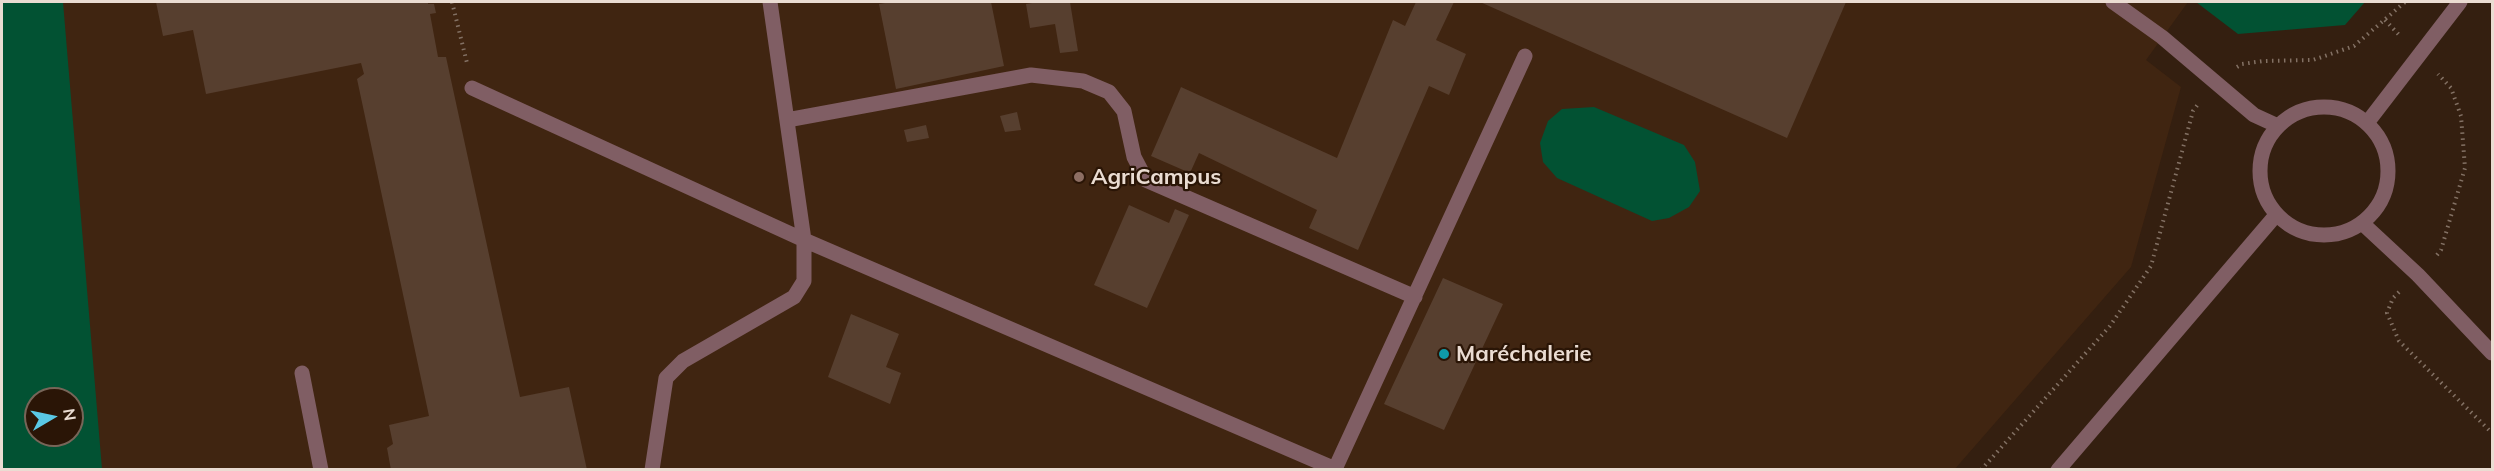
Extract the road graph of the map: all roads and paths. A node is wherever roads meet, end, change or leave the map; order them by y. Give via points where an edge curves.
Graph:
1 (452, 2) edge
2 (770, 2) edge
3 (2113, 2) edge
4 (2405, 2) edge
5 (2460, 2) edge
6 (2385, 20) junction
7 (1526, 56) dead end
8 (2419, 56) junction
9 (2216, 81) junction
10 (472, 88) joint
11 (787, 120) junction
12 (2367, 123) junction
13 (2277, 126) junction
14 (2276, 215) junction
15 (2362, 223) junction
16 (804, 240) junction
17 (2418, 275) junction
18 (1415, 297) junction
19 (2493, 353) edge
20 (302, 373) dead end
21 (2493, 433) edge
22 (321, 470) edge
23 (652, 470) edge
24 (1981, 470) edge
25 (2058, 470) edge

1 - 10 path
2 - 11 street
3 - 9 street
4 - 6 path
5 - 8 street
6 - 8 path
6 - 9 path via 2354,46 2313,60 2242,64
7 - 18 street
8 - 12 street
8 - 17 path via 2451,88 2462,116 2465,168 2441,250
9 - 13 street via 2254,115
9 - 24 path via 2193,111 2151,266 2110,326
10 - 16 street
11 - 16 street
11 - 18 street via 1031,75 1083,81 1109,92 1124,111 1134,157 1146,180
12 - 13 street via 2350,112 2331,107 2293,114
12 - 15 street via 2379,137 2389,174 2376,210
13 - 14 street via 2260,160 2265,199
14 - 15 street via 2291,227 2318,235 2346,233
14 - 25 street
15 - 17 street
16 - 18 street via 1335,469
16 - 23 street via 804,280 794,297 683,361 666,378
17 - 19 street
17 - 21 path via 2392,298 2387,313 2399,341
20 - 22 street

